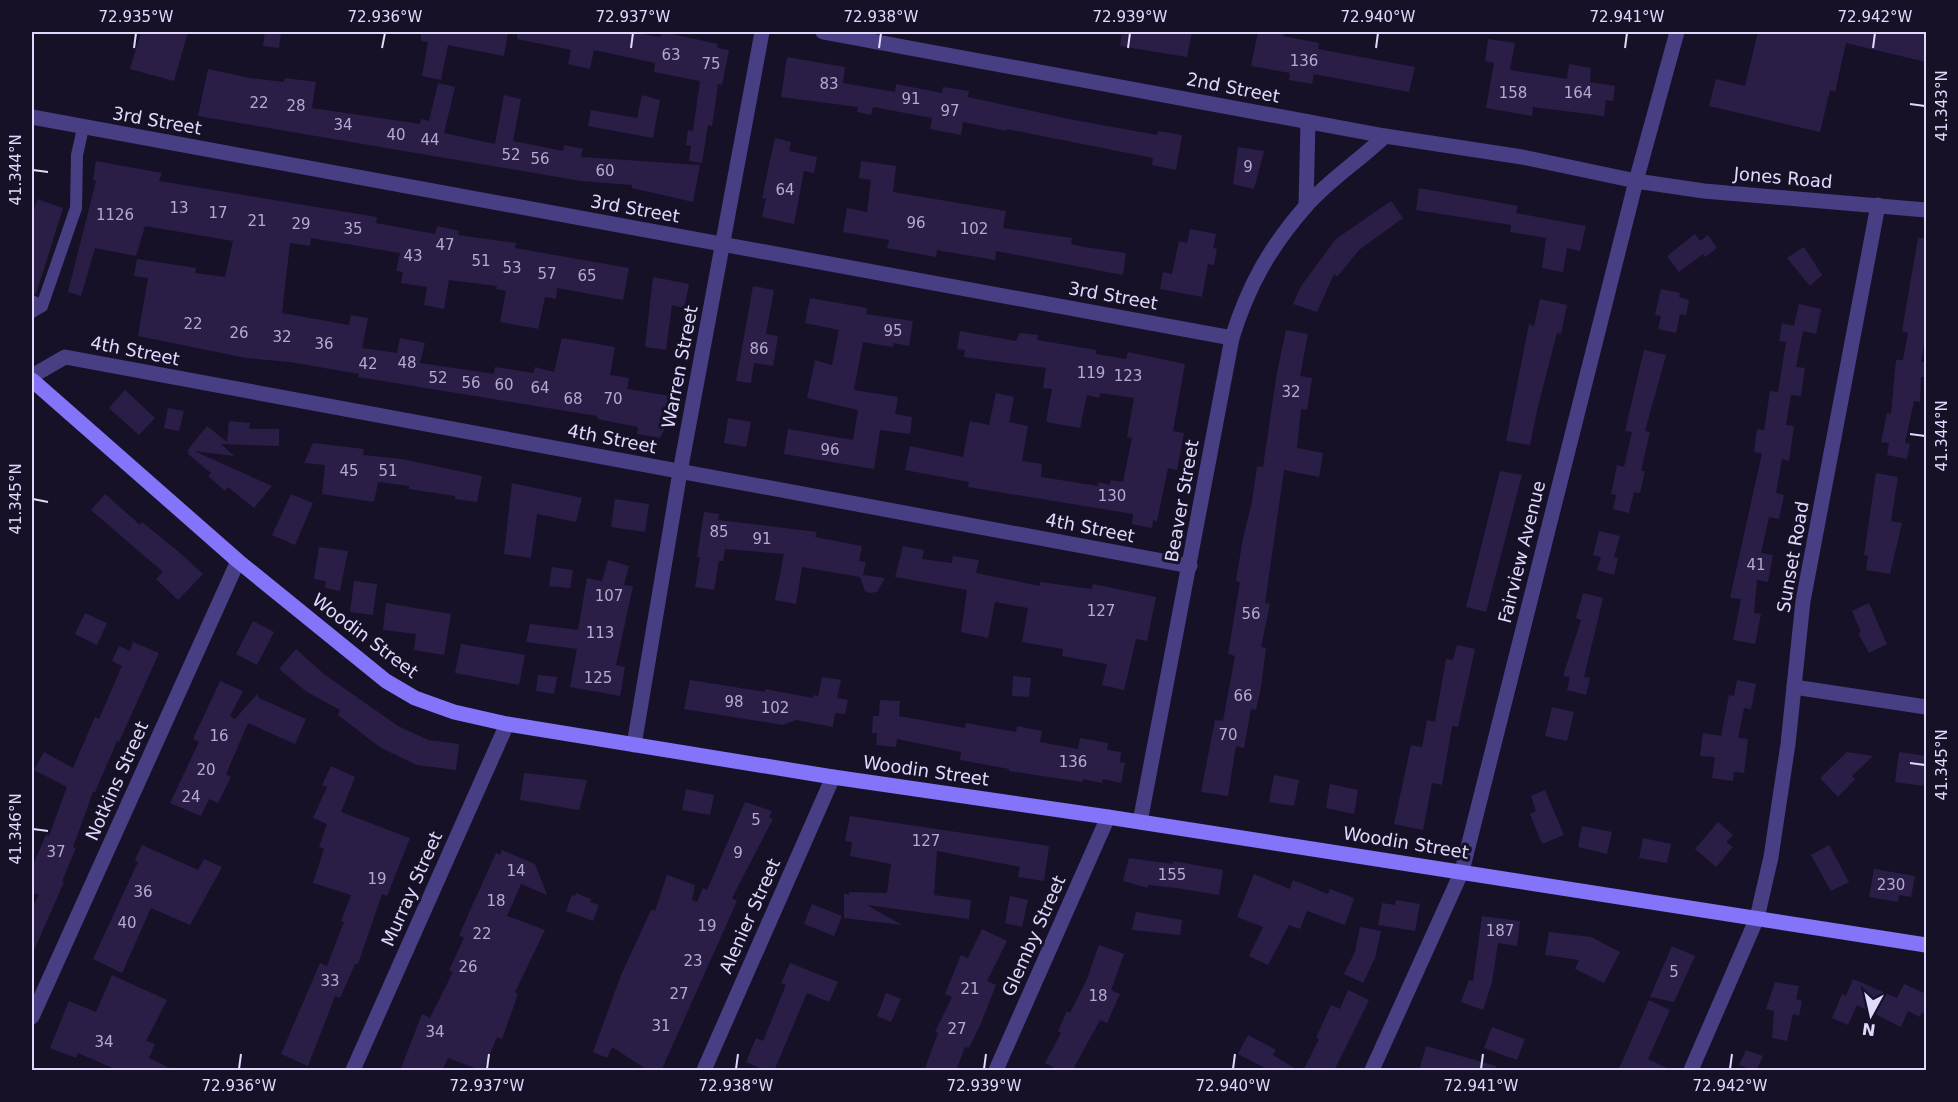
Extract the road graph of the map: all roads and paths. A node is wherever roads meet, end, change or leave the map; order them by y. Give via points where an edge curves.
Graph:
1 (762, 32) edge
2 (823, 32) edge
3 (1677, 32) edge
4 (32, 117) edge
5 (1308, 122) junction
6 (83, 128) junction
7 (1385, 136) junction
8 (1636, 181) junction
9 (1306, 206) junction
10 (1878, 206) junction
11 (1926, 210) edge
12 (722, 245) junction
13 (35, 306) edge
14 (1232, 338) junction
15 (32, 378) edge
16 (680, 472) junction
17 (238, 561) junction
18 (1190, 566) junction
19 (1794, 687) junction
20 (1926, 706) edge
21 (507, 724) junction
22 (634, 745) junction
23 (832, 777) junction
24 (1108, 817) junction
25 (1140, 822) junction
26 (1462, 871) junction
27 (1757, 918) junction
28 (1926, 945) edge
29 (32, 1017) edge
30 (353, 1071) edge
31 (704, 1071) edge
32 (996, 1071) edge
33 (1372, 1071) edge
34 (1691, 1071) edge

1 - 12 street, Warren Street
2 - 5 street, 2nd Street
3 - 8 street, Fairview Avenue
4 - 6 street, 3rd Street
5 - 7 street, 2nd Street
5 - 9 street
6 - 12 street, 3rd Street
6 - 13 lane via 77,155 76,208
7 - 8 street, 2nd Street via 1521,157
7 - 9 street, Beaver Street
8 - 10 street, Jones Road
8 - 26 street, Fairview Avenue
9 - 14 street, Beaver Street via 1265,259 1244,298
10 - 11 street, Jones Road
10 - 19 street, Sunset Road via 1803,600
12 - 14 street, 3rd Street
12 - 16 street, Warren Street
14 - 18 street, Beaver Street
15 - 16 street, 4th Street via 65,357
15 - 17 main road, Woodin Street
16 - 18 street, 4th Street
16 - 22 street, Warren Street
17 - 21 main road, Woodin Street via 386,681 415,698 454,712
17 - 29 street, Notkins Street
18 - 25 street, Beaver Street
19 - 20 street
19 - 27 street, Sunset Road via 1771,857
21 - 22 main road, Woodin Street
21 - 30 street, Murray Street
22 - 23 main road, Woodin Street
23 - 24 main road, Woodin Street
23 - 31 street, Alenier Street
24 - 25 main road, Woodin Street
24 - 32 street, Glemby Street
25 - 26 main road, Woodin Street
26 - 27 main road, Woodin Street
26 - 33 street, Fairview Avenue
27 - 28 main road, Woodin Street
27 - 34 street, Sunset Road

